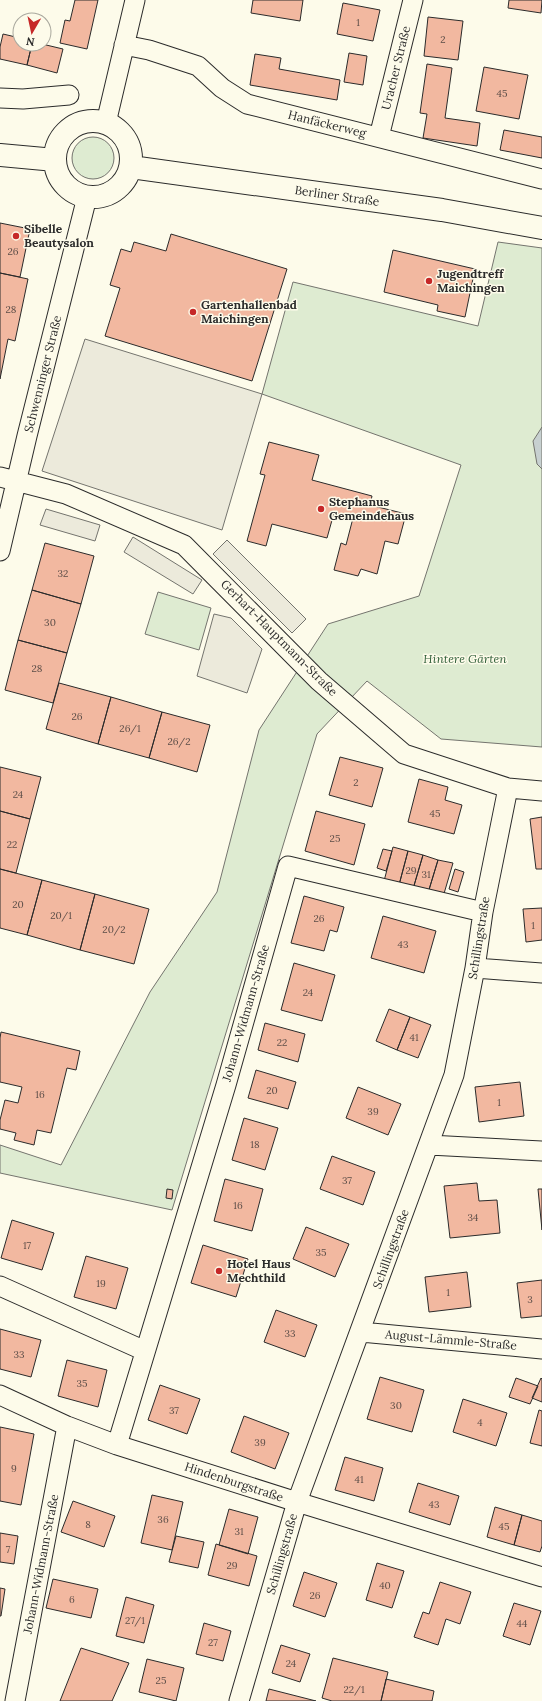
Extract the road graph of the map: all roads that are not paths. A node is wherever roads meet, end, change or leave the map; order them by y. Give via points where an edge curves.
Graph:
1 (135, 0) edge
2 (413, 0) edge
3 (124, 45) junction
4 (69, 95) dead end
5 (0, 98) edge
6 (106, 123) junction
7 (379, 136) junction
8 (0, 155) edge
9 (55, 160) junction
10 (131, 166) junction
11 (542, 178) edge
12 (87, 197) junction
13 (542, 228) edge
14 (8, 479) edge
15 (0, 551) edge
16 (508, 788) junction
17 (542, 791) edge
18 (483, 912) junction
19 (475, 968) junction
20 (542, 973) edge
21 (429, 1145) junction
22 (542, 1151) edge
23 (0, 1286) edge
24 (361, 1332) junction
25 (542, 1349) edge
26 (145, 1351) junction
27 (0, 1395) edge
28 (67, 1426) junction
29 (117, 1444) junction
30 (297, 1502) junction
31 (542, 1577) edge
32 (15, 1701) edge
33 (239, 1701) edge

1 - 3 street
2 - 7 street, Uracher Straße
3 - 6 street
3 - 7 street, Hanfäckerweg via 149,50 198,66 222,88 247,104
4 - 5 street
6 - 9 main road via 81,122 71,128 62,137
6 - 10 main road via 118,129 126,140 131,152
7 - 11 street, Hanfäckerweg
8 - 9 main road
9 - 12 main road via 61,180 68,188
10 - 12 main road via 120,187 99,197
10 - 13 main road, Berliner Straße via 434,209
12 - 14 street, Schwenninger Straße
14 - 15 street, Schwenninger Straße
14 - 16 street, Gerhart-Hauptmann-Straße via 66,494 184,545 319,681 404,754
16 - 17 street, Gerhart-Hauptmann-Straße
16 - 18 street, Schillingstraße
18 - 19 street, Schillingstraße
18 - 26 street, Johann-Widmann-Straße via 288,866 226,1085
19 - 20 street
19 - 21 street, Schillingstraße via 454,1075
21 - 22 street
21 - 24 street, Schillingstraße
23 - 26 street
24 - 25 street, August-Lämmle-Straße
24 - 30 street, Schillingstraße
26 - 29 street, Johann-Widmann-Straße
27 - 28 street, Hindenburgstraße
28 - 29 street, Hindenburgstraße
28 - 32 street, Johann-Widmann-Straße
29 - 30 street, Hindenburgstraße
30 - 31 street, Hindenburgstraße
30 - 33 street, Schillingstraße

